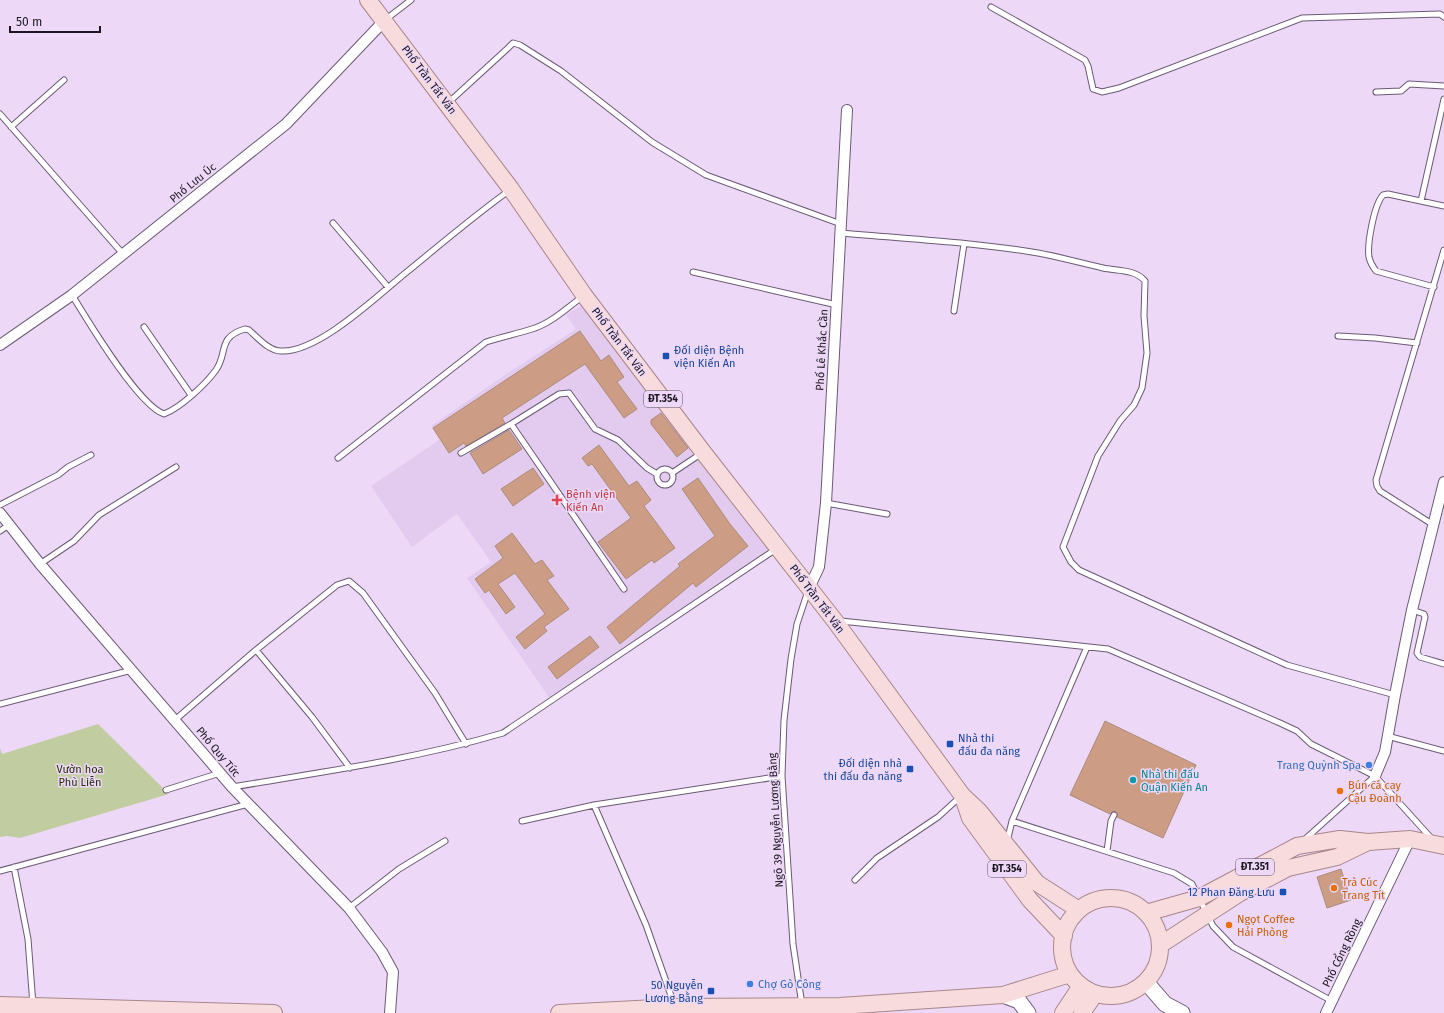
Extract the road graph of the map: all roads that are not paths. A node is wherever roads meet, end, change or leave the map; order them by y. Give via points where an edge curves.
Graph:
1 (368, 0) edge
2 (411, 0) edge
3 (991, 7) dead end
4 (1444, 16) edge
5 (384, 21) junction
6 (64, 80) dead end
7 (1444, 86) edge
8 (1376, 92) dead end
9 (1444, 100) edge
10 (447, 104) junction
11 (847, 110) dead end
12 (0, 114) edge
13 (11, 127) junction
14 (511, 189) junction
15 (1422, 201) junction
16 (1444, 206) edge
17 (333, 224) dead end
18 (842, 229) junction
19 (964, 244) junction
20 (1444, 250) edge
21 (123, 254) junction
22 (693, 272) dead end
23 (388, 286) junction
24 (1434, 287) junction
25 (72, 295) junction
26 (584, 295) junction
27 (837, 305) junction
28 (954, 311) dead end
29 (144, 327) dead end
30 (1338, 336) dead end
31 (1417, 343) junction
32 (0, 345) edge
33 (191, 395) junction
34 (511, 424) junction
35 (703, 452) junction
36 (461, 453) dead end
37 (91, 455) dead end
38 (338, 458) dead end
39 (176, 467) dead end
40 (672, 473) junction
41 (657, 474) junction
42 (1444, 482) edge
43 (826, 504) junction
44 (0, 505) edge
45 (0, 513) edge
46 (886, 514) dead end
47 (1432, 524) junction
48 (9, 525) junction
49 (0, 531) edge
50 (778, 548) junction
51 (40, 564) junction
52 (809, 588) junction
53 (624, 589) dead end
54 (1412, 610) junction
55 (835, 621) junction
56 (1087, 647) junction
57 (256, 650) junction
58 (1444, 664) edge
59 (132, 669) junction
60 (1395, 695) junction
61 (0, 704) edge
62 (175, 720) junction
63 (1387, 736) junction
64 (466, 744) junction
65 (1444, 751) edge
66 (350, 768) junction
67 (220, 773) junction
68 (782, 776) junction
69 (1375, 776) junction
70 (232, 787) junction
71 (166, 790) dead end
72 (962, 795) junction
73 (248, 804) junction
74 (594, 805) junction
75 (1114, 815) dead end
76 (522, 821) dead end
77 (1012, 821) junction
78 (1410, 839) junction
79 (445, 841) dead end
80 (1368, 842) junction
81 (1006, 844) junction
82 (1440, 845) edge
83 (1297, 846) junction
84 (1107, 851) junction
85 (14, 867) junction
86 (0, 871) edge
87 (855, 880) dead end
88 (1199, 898) junction
89 (349, 908) junction
90 (1079, 910) junction
91 (1146, 913) junction
92 (1207, 914) junction
93 (1064, 936) junction
94 (1160, 945) junction
95 (1070, 974) junction
96 (1146, 982) junction
97 (1081, 986) junction
98 (1095, 994) junction
99 (1003, 995) junction
100 (1332, 1000) junction
101 (0, 1005) edge
102 (33, 1006) junction
103 (802, 1006) junction
104 (675, 1007) junction
105 (659, 1010) edge
106 (840, 1010) edge
107 (244, 1012) edge
108 (274, 1013) edge
109 (390, 1013) edge
110 (559, 1013) edge
111 (1028, 1013) edge
112 (1064, 1013) edge
113 (1082, 1013) edge
114 (1182, 1013) edge
115 (1326, 1013) edge

1 - 5 main road, Phố Trần Tất Văn / ĐT.354
2 - 5 lane
3 - 4 lane via 1085,60 1093,90 1102,92 1145,79 1302,18 1440,14
5 - 10 main road, Phố Trần Tất Văn / ĐT.354
5 - 21 street, Phố Lưu Úc via 286,124
6 - 13 lane
7 - 8 lane via 1409,84 1401,91
9 - 15 lane
10 - 14 main road, Phố Trần Tất Văn / ĐT.354
10 - 18 lane via 508,48 513,44 520,45 561,71 652,142 706,175
11 - 18 street, Phố Lê Khắc Cần
12 - 13 lane
13 - 21 lane
14 - 23 lane
14 - 26 main road, Phố Trần Tất Văn / ĐT.354
15 - 16 lane
15 - 24 lane via 1388,194 1380,198 1370,239 1369,257 1376,271
17 - 23 lane
18 - 19 lane
18 - 27 street, Phố Lê Khắc Cần
19 - 28 lane
19 - 60 lane via 1038,253 1105,269 1136,273 1145,281 1147,353 1142,388 1134,405 1120,421 1098,456 1063,546 1071,562 1079,570 1287,665
20 - 24 lane
21 - 25 street, Phố Lưu Úc
22 - 27 lane
23 - 33 lane via 356,315 324,336 297,348 282,351 272,349 245,329 233,334 226,340 216,369
24 - 31 lane
25 - 32 street, Phố Lưu Úc
25 - 33 lane via 116,362 157,412 164,414 174,410
26 - 35 main road, Phố Trần Tất Văn / ĐT.354
26 - 38 lane via 553,318 532,329 486,342
27 - 43 street, Phố Lê Khắc Cần
29 - 33 lane
30 - 31 lane
31 - 47 lane via 1376,480 1380,491
34 - 36 lane
34 - 41 lane via 559,394 569,393 595,429 618,440 647,468
34 - 53 lane
35 - 40 lane
35 - 50 main road, Phố Trần Tất Văn / ĐT.354
37 - 44 lane
39 - 51 lane via 99,515 74,541
40 - 41 lane via 662,469
40 - 41 lane via 672,479 664,485 658,481
42 - 47 street
43 - 46 lane
43 - 52 street, Phố Lê Khắc Cần via 819,567
45 - 48 street, Phố Quy Tức
47 - 54 street
48 - 49 lane
48 - 51 street, Phố Quy Tức
50 - 52 main road, Phố Trần Tất Văn / ĐT.354
50 - 64 lane via 503,733
51 - 59 street, Phố Quy Tức
52 - 55 main road, Phố Trần Tất Văn / ĐT.354
52 - 68 lane, Ngõ 39 Nguyễn Lương Bằng via 790,659
54 - 58 lane via 1424,614 1425,617 1417,653 1420,657
54 - 60 street
55 - 56 lane
55 - 72 main road, Phố Trần Tất Văn / ĐT.354
56 - 69 lane via 1108,649 1252,710 1297,731 1311,744
56 - 77 lane
57 - 62 lane
57 - 64 lane via 337,585 349,581 363,593 435,693
57 - 66 lane via 312,717
59 - 61 lane
59 - 62 street, Phố Quy Tức
60 - 63 street
62 - 67 street, Phố Quy Tức
63 - 65 lane
63 - 69 street via 1385,752
64 - 66 lane
66 - 70 lane
67 - 70 street, Phố Quy Tức
67 - 71 lane
68 - 74 lane
68 - 103 lane, Ngõ 39 Nguyễn Lương Bằng via 793,944
69 - 82 lane
69 - 83 lane
70 - 73 street, Phố Quy Tức
72 - 81 main road, Phố Trần Tất Văn / ĐT.354
72 - 87 lane via 938,817 877,858
72 - 93 main road, Phố Trần Tất Văn / ĐT.354 via 970,818 1030,900
73 - 85 lane
73 - 89 street, Phố Quy Tức
74 - 76 lane
74 - 104 lane via 646,926
75 - 84 lane
77 - 81 lane
77 - 84 lane
78 - 80 main road, ĐT.351
78 - 82 main road, ĐT.351
78 - 100 street, Phố Cổng Rồng
79 - 89 lane via 399,869
80 - 83 main road, ĐT.351 via 1340,839
80 - 92 main road, ĐT.351 via 1337,857 1288,868
81 - 90 main road, Phố Trần Tất Văn / ĐT.354 via 1037,883
83 - 88 main road, ĐT.351
84 - 88 lane via 1174,873 1192,884
85 - 86 lane
85 - 102 lane via 28,939
88 - 91 main road, ĐT.351
88 - 92 lane
89 - 109 street, Phố Quy Tức via 382,952 393,972
90 - 91 main road via 1101,900 1117,899 1133,903
90 - 93 main road via 1072,918
91 - 94 main road via 1155,926
92 - 94 main road, ĐT.351
92 - 100 lane via 1213,926 1233,947
93 - 95 main road via 1063,955
94 - 96 main road via 1157,965
95 - 97 main road
95 - 99 main road
96 - 98 main road via 1122,995
96 - 114 main road via 1165,1004
97 - 98 main road
97 - 112 main road
98 - 113 main road
99 - 106 main road
99 - 111 main road via 1019,1001
100 - 115 street, Phố Cổng Rồng
101 - 102 main road
102 - 107 main road
103 - 104 main road
103 - 106 main road
104 - 105 main road
105 - 110 main road
107 - 108 main road

